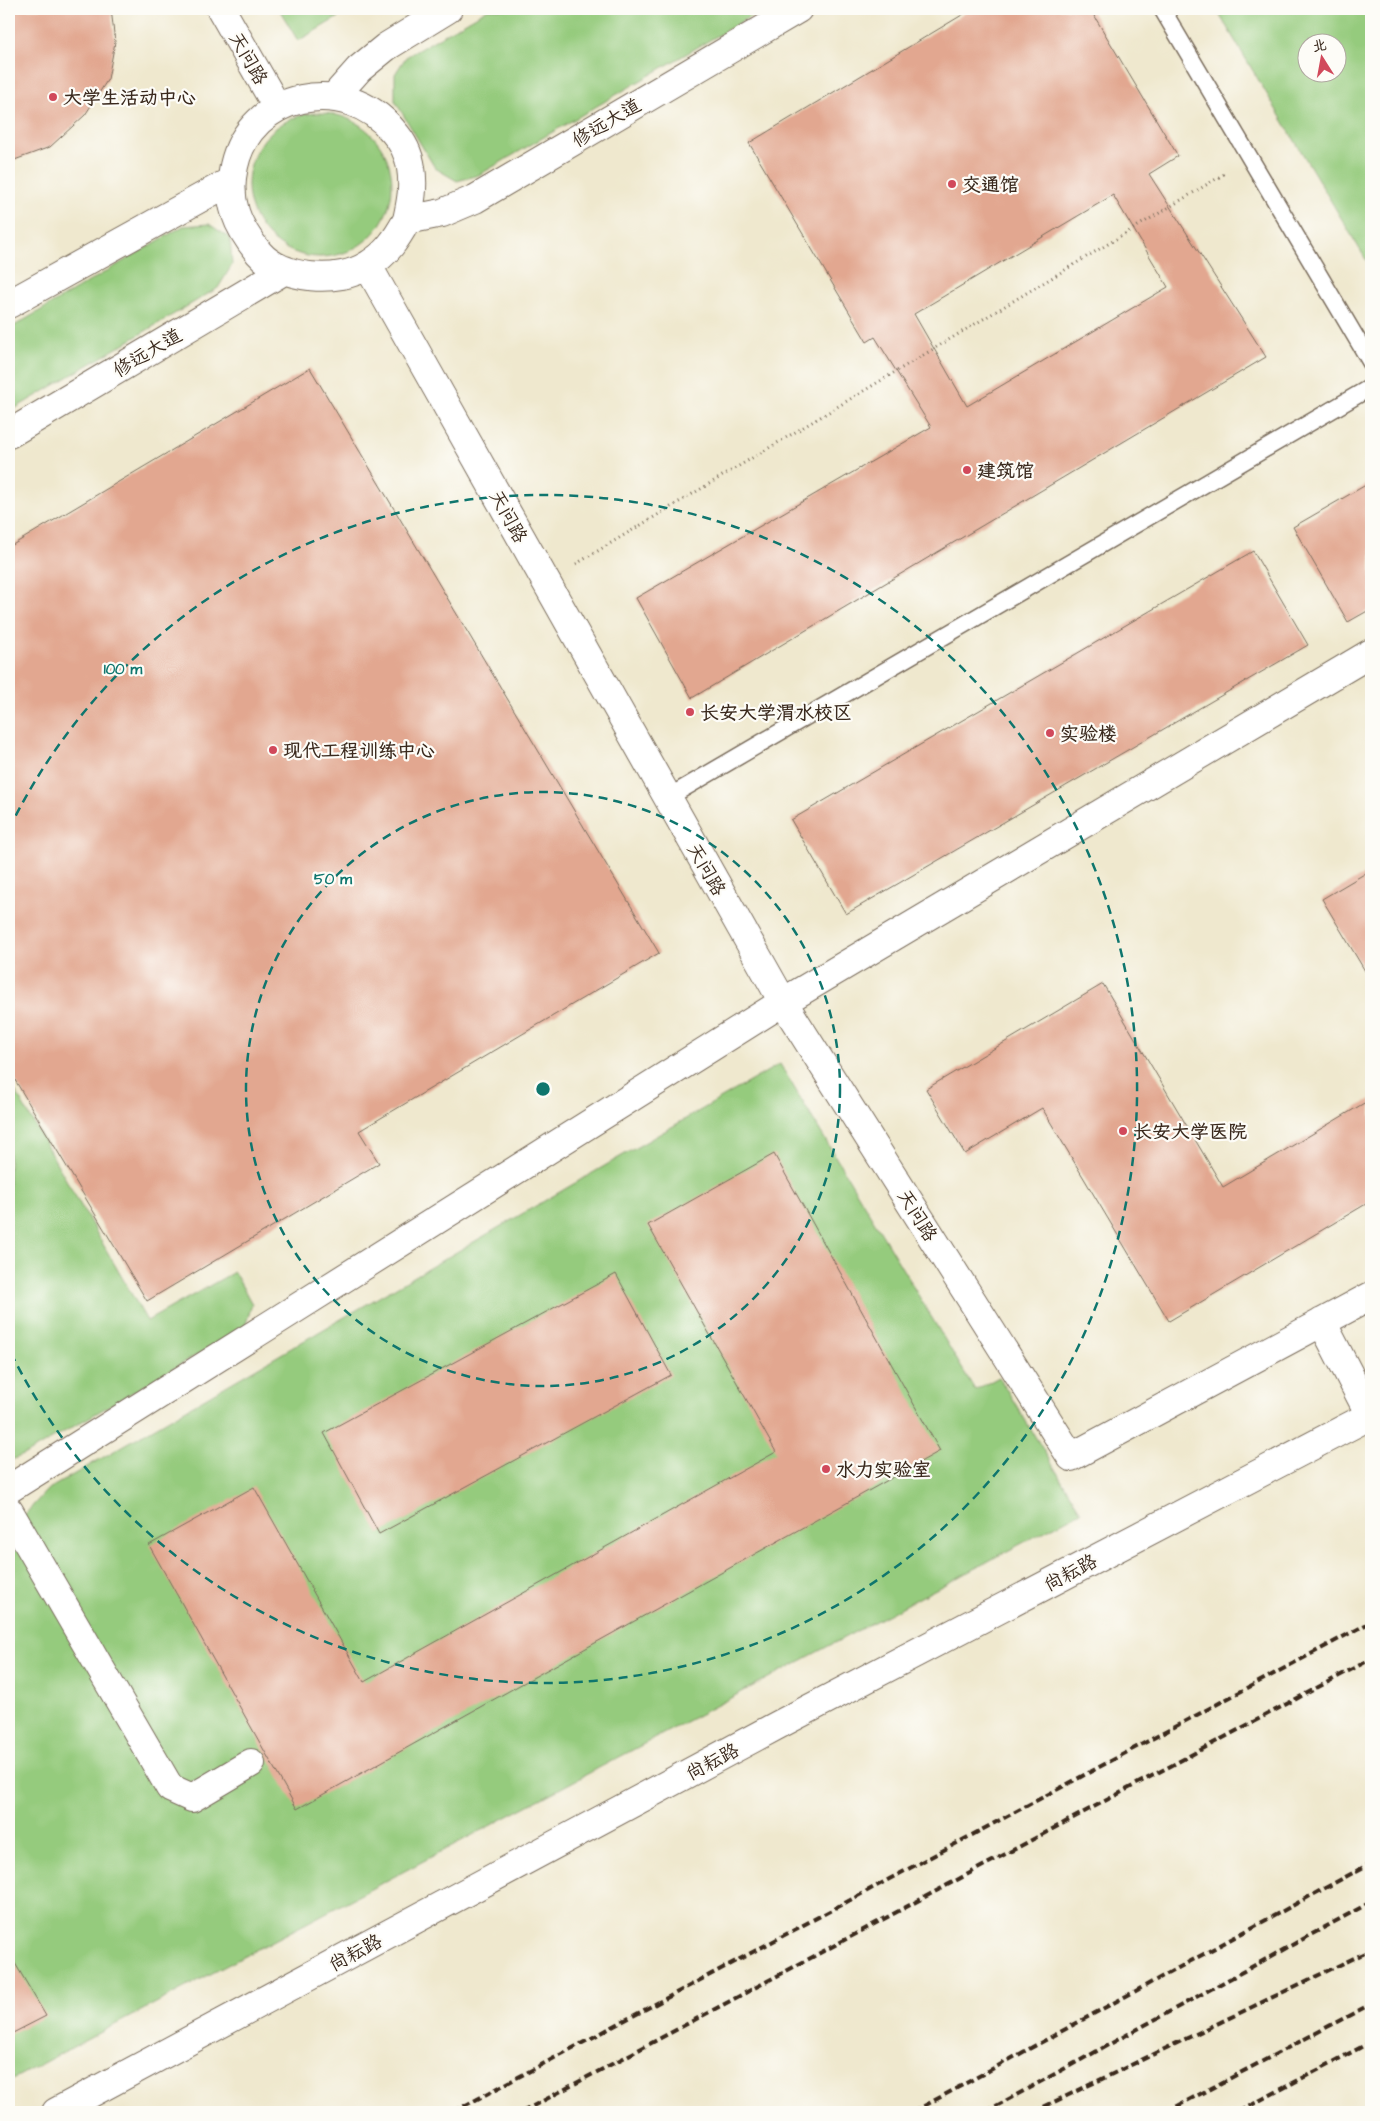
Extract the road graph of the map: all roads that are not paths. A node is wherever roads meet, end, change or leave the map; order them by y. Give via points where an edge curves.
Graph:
1 (221, 9) edge
2 (448, 9) edge
3 (798, 9) edge
4 (1162, 9) edge
5 (335, 96) junction
6 (277, 107) junction
7 (230, 181) junction
8 (407, 220) junction
9 (368, 266) junction
10 (285, 270) junction
11 (9, 304) edge
12 (1371, 363) edge
13 (1371, 386) edge
14 (9, 434) edge
15 (1371, 653) edge
16 (667, 798) junction
17 (782, 1002) junction
18 (1371, 1296) edge
19 (1322, 1322) junction
20 (1371, 1415) edge
21 (9, 1488) edge
22 (9, 1511) edge
23 (251, 1763) dead end
24 (56, 2112) edge

1 - 6 street, 天问路
2 - 5 street via 386,47 359,69
3 - 8 street, 修远大道 via 475,200 442,213
4 - 12 lane
5 - 6 street via 305,97
5 - 8 street via 361,104 384,119 401,141 411,166 413,193
6 - 7 street via 253,126 237,152
7 - 10 street via 233,209 244,234 262,256
7 - 11 street
8 - 9 street via 391,247
9 - 10 street via 341,276 313,277
9 - 16 street, 天问路
10 - 14 street, 修远大道
13 - 16 lane
15 - 17 street
16 - 17 street, 天问路
17 - 19 street, 天问路 via 1071,1457
17 - 21 street
18 - 19 street
19 - 20 street
20 - 24 street, 尚耘路 via 778,1725
22 - 23 street via 170,1788 192,1798

